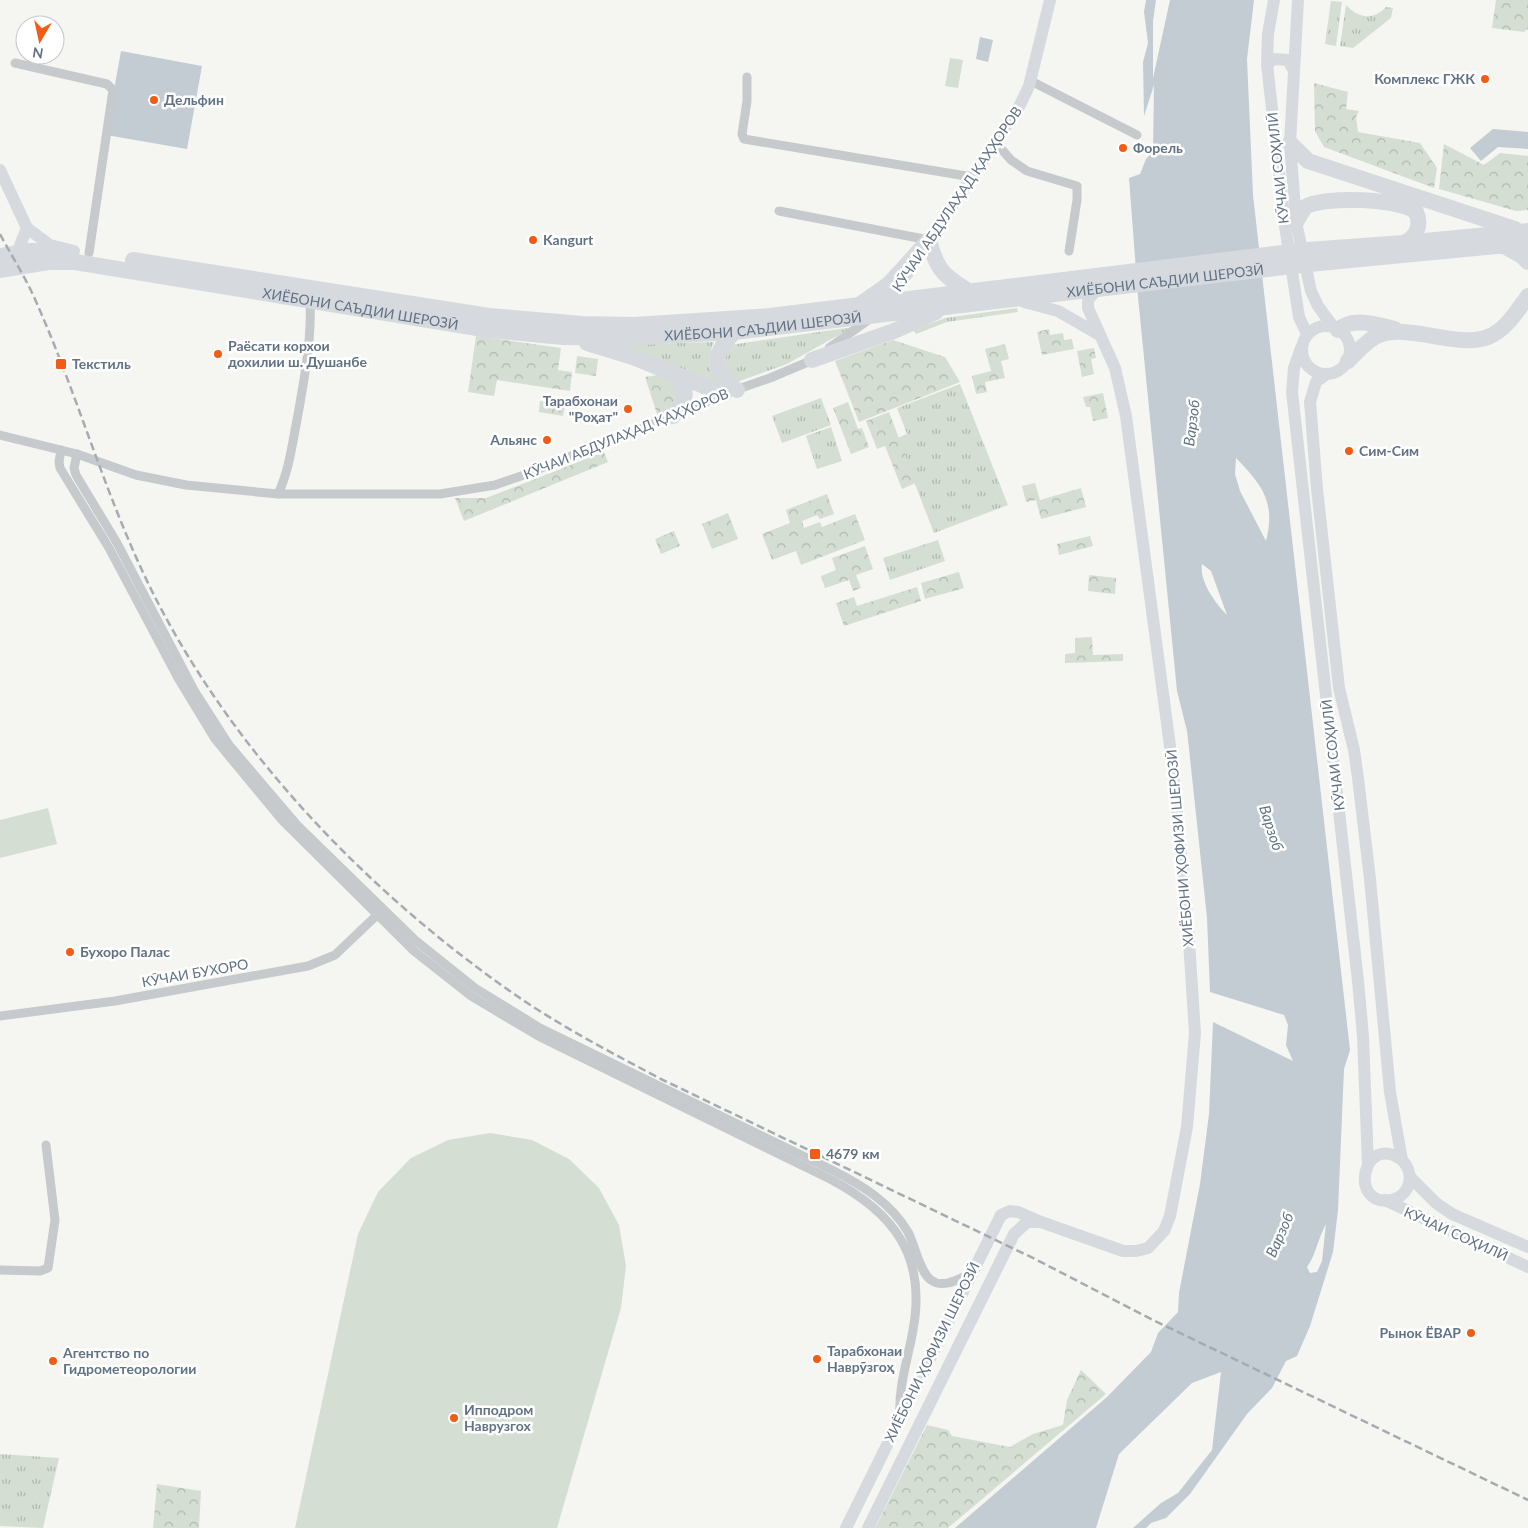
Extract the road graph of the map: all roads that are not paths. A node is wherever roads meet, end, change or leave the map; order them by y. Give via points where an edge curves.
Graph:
1 (1050, 0) edge
2 (1273, 2) edge
3 (1297, 6) edge
4 (1267, 64) junction
5 (24, 65) edge
6 (1293, 69) junction
7 (747, 77) dead end
8 (1030, 81) junction
9 (1137, 135) dead end
10 (996, 143) junction
11 (1290, 143) junction
12 (0, 170) edge
13 (972, 177) junction
14 (779, 211) dead end
15 (1296, 222) junction
16 (27, 228) junction
17 (1526, 235) edge
18 (929, 240) junction
19 (1404, 244) junction
20 (1504, 246) junction
21 (1069, 251) dead end
22 (82, 252) junction
23 (16, 253) junction
24 (0, 256) edge
25 (1308, 257) junction
26 (1528, 262) edge
27 (0, 270) edge
28 (1130, 277) junction
29 (1098, 288) junction
30 (970, 292) junction
31 (1008, 293) junction
32 (1528, 296) edge
33 (310, 300) junction
34 (888, 302) junction
35 (858, 305) junction
36 (947, 307) junction
37 (876, 314) junction
38 (1336, 329) junction
39 (734, 332) junction
40 (1098, 334) junction
41 (1307, 334) junction
42 (1416, 334) junction
43 (563, 337) junction
44 (1301, 348) junction
45 (812, 360) junction
46 (1348, 361) junction
47 (671, 372) junction
48 (1325, 375) junction
49 (731, 392) junction
50 (674, 416) junction
51 (0, 435) edge
52 (61, 450) junction
53 (76, 454) junction
54 (278, 494) junction
55 (377, 915) junction
56 (1380, 978) junction
57 (1358, 981) junction
58 (0, 1016) edge
59 (668, 1095) junction
60 (46, 1145) dead end
61 (776, 1147) junction
62 (1402, 1160) junction
63 (1368, 1164) junction
64 (1410, 1177) junction
65 (1385, 1200) junction
66 (1040, 1222) junction
67 (1528, 1247) edge
68 (1528, 1267) edge
69 (0, 1270) edge
70 (970, 1274) junction
71 (899, 1421) junction
72 (917, 1432) junction
73 (846, 1528) edge
74 (868, 1528) edge

1 - 8 main road, КӮЧАИ АБДУЛАҲАД ҚАҲҲОРОВ
2 - 3 main road via 1280,0
2 - 4 main road, КӮЧАИ СОҲИЛӢ
3 - 6 main road, КӮЧАИ СОҲИЛӢ
4 - 6 main road via 1274,59 1288,60
4 - 41 main road, КӮЧАИ СОҲИЛӢ via 1284,226 1299,317
5 - 22 street via 107,84 113,90
6 - 11 main road, КӮЧАИ СОҲИЛӢ
7 - 13 street via 744,139
8 - 9 street
8 - 10 main road, КӮЧАИ АБДУЛАҲАД ҚАҲҲОРОВ via 1020,105
10 - 13 main road, КӮЧАИ АБДУЛАҲАД ҚАҲҲОРОВ
10 - 21 street via 1026,171 1077,186
11 - 15 main road, КӮЧАИ СОҲИЛӢ
11 - 17 highway via 1308,161
12 - 16 main road
13 - 18 main road, КӮЧАИ АБДУЛАҲАД ҚАҲҲОРОВ
14 - 18 street
15 - 19 highway via 1305,207 1330,200 1403,205 1416,212 1419,224 1412,239
15 - 38 main road, КӮЧАИ СОҲИЛӢ via 1311,291
16 - 22 main road via 50,244
16 - 23 main road
17 - 19 highway, ХИЁБОНИ САЪДИИ ШЕРОЗӢ
17 - 20 highway, ХИЁБОНИ САЪДИИ ШЕРОЗӢ
18 - 30 highway via 934,262 949,279
18 - 34 main road, КӮЧАИ АБДУЛАҲАД ҚАҲҲОРОВ
18 - 35 highway via 888,284
19 - 25 highway, ХИЁБОНИ САЪДИИ ШЕРОЗӢ
20 - 25 highway, ХИЁБОНИ САЪДИИ ШЕРОЗӢ
20 - 26 highway
22 - 23 highway, ХИЁБОНИ САЪДИИ ШЕРОЗӢ
22 - 35 highway, ХИЁБОНИ САЪДИИ ШЕРОЗӢ via 489,316 582,324 702,322
23 - 24 highway, ХИЁБОНИ САЪДИИ ШЕРОЗӢ
25 - 28 highway, ХИЁБОНИ САЪДИИ ШЕРОЗӢ
27 - 33 highway, ХИЁБОНИ САЪДИИ ШЕРОЗӢ via 48,262 75,262
28 - 29 highway, ХИЁБОНИ САЪДИИ ШЕРОЗӢ
28 - 31 highway, ХИЁБОНИ САЪДИИ ШЕРОЗӢ
29 - 31 highway, ХИЁБОНИ САЪДИИ ШЕРОЗӢ
29 - 40 main road, ХИЁБОНИ ҲОФИЗИ ШЕРОЗӢ via 1088,300 1088,308
30 - 31 highway, ХИЁБОНИ САЪДИИ ШЕРОЗӢ
30 - 34 highway, ХИЁБОНИ САЪДИИ ШЕРОЗӢ
31 - 36 highway, ХИЁБОНИ САЪДИИ ШЕРОЗӢ
31 - 40 main road via 1058,311
32 - 42 highway via 1503,327 1488,337 1470,340
33 - 43 highway, ХИЁБОНИ САЪДИИ ШЕРОЗӢ via 489,330
33 - 54 street via 311,331 305,371 286,476
34 - 35 highway, ХИЁБОНИ САЪДИИ ШЕРОЗӢ
34 - 37 main road, КӮЧАИ АБДУЛАҲАД ҚАҲҲОРОВ
36 - 37 highway, ХИЁБОНИ САЪДИИ ШЕРОЗӢ
36 - 45 highway via 907,326
37 - 39 highway, ХИЁБОНИ САЪДИИ ШЕРОЗӢ
37 - 45 street, КӮЧАИ АБДУЛАҲАД ҚАҲҲОРОВ
38 - 41 main road via 1320,327
38 - 42 highway via 1358,322
38 - 46 main road via 1348,340
39 - 43 highway, ХИЁБОНИ САЪДИИ ШЕРОЗӢ via 625,338
39 - 49 highway via 716,360 717,369
40 - 66 main road, ХИЁБОНИ ҲОФИЗИ ШЕРОЗӢ via 1108,349 1122,390 1158,646 1188,926 1195,1033 1180,1170 1170,1216 1155,1242 1148,1248 1123,1251
41 - 44 main road
42 - 46 highway via 1378,336
43 - 47 highway via 602,347
44 - 48 main road via 1304,361 1312,371
44 - 57 main road, КӮЧАИ СОҲИЛӢ via 1294,368 1292,392
45 - 49 street, КӮЧАИ АБДУЛАҲАД ҚАҲҲОРОВ
46 - 48 main road via 1334,373
47 - 49 highway
47 - 50 highway via 684,384 686,394
48 - 56 main road, КӮЧАИ СОҲИЛӢ via 1316,382 1310,402 1317,489 1339,688 1358,778
49 - 50 street, КӮЧАИ АБДУЛАҲАД ҚАҲҲОРОВ
50 - 54 street, КӮЧАИ АБДУЛАҲАД ҚАҲҲОРОВ via 495,484 440,494
51 - 52 street, КӮЧАИ АБДУЛАҲАД ҚАҲҲОРОВ
52 - 53 street, КӮЧАИ АБДУЛАҲАД ҚАҲҲОРОВ
52 - 55 street via 60,468 109,548 208,729 273,811
53 - 54 street, КӮЧАИ АБДУЛАҲАД ҚАҲҲОРОВ via 136,475 186,485
53 - 59 street via 76,475 201,703 233,749 281,807 391,918 453,972 527,1020
55 - 58 street, КӮЧАИ БУХОРО via 335,955 308,966 115,1001
55 - 59 street via 429,964 489,1008 550,1043
56 - 57 main road
56 - 62 main road, КӮЧАИ СОҲИЛӢ via 1390,1092
57 - 63 main road, КӮЧАИ СОҲИЛӢ
59 - 61 street
60 - 69 street via 55,1208 48,1268 40,1271
61 - 70 street via 849,1179 882,1201 908,1233 931,1281 944,1284
61 - 71 street via 871,1204 891,1224 905,1246 913,1271 915,1315 899,1396
62 - 63 main road via 1384,1154
62 - 64 main road, КӮЧАИ СОҲИЛӢ
63 - 65 main road, КӮЧАИ СОҲИЛӢ via 1364,1173 1366,1187 1376,1197
64 - 65 main road, КӮЧАИ СОҲИЛӢ via 1403,1194
64 - 67 main road, КӮЧАИ СОҲИЛӢ via 1452,1214
65 - 68 main road, КӮЧАИ СОҲИЛӢ
66 - 70 main road, ХИЁБОНИ ҲОФИЗИ ШЕРОЗӢ via 1018,1212 1001,1215
66 - 72 main road, ХИЁБОНИ ҲОФИЗИ ШЕРОЗӢ via 1027,1222 1014,1234
70 - 71 main road, ХИЁБОНИ ҲОФИЗИ ШЕРОЗӢ
71 - 72 main road
71 - 73 main road, ХИЁБОНИ ҲОФИЗИ ШЕРОЗӢ
72 - 74 main road, ХИЁБОНИ ҲОФИЗИ ШЕРОЗӢ

